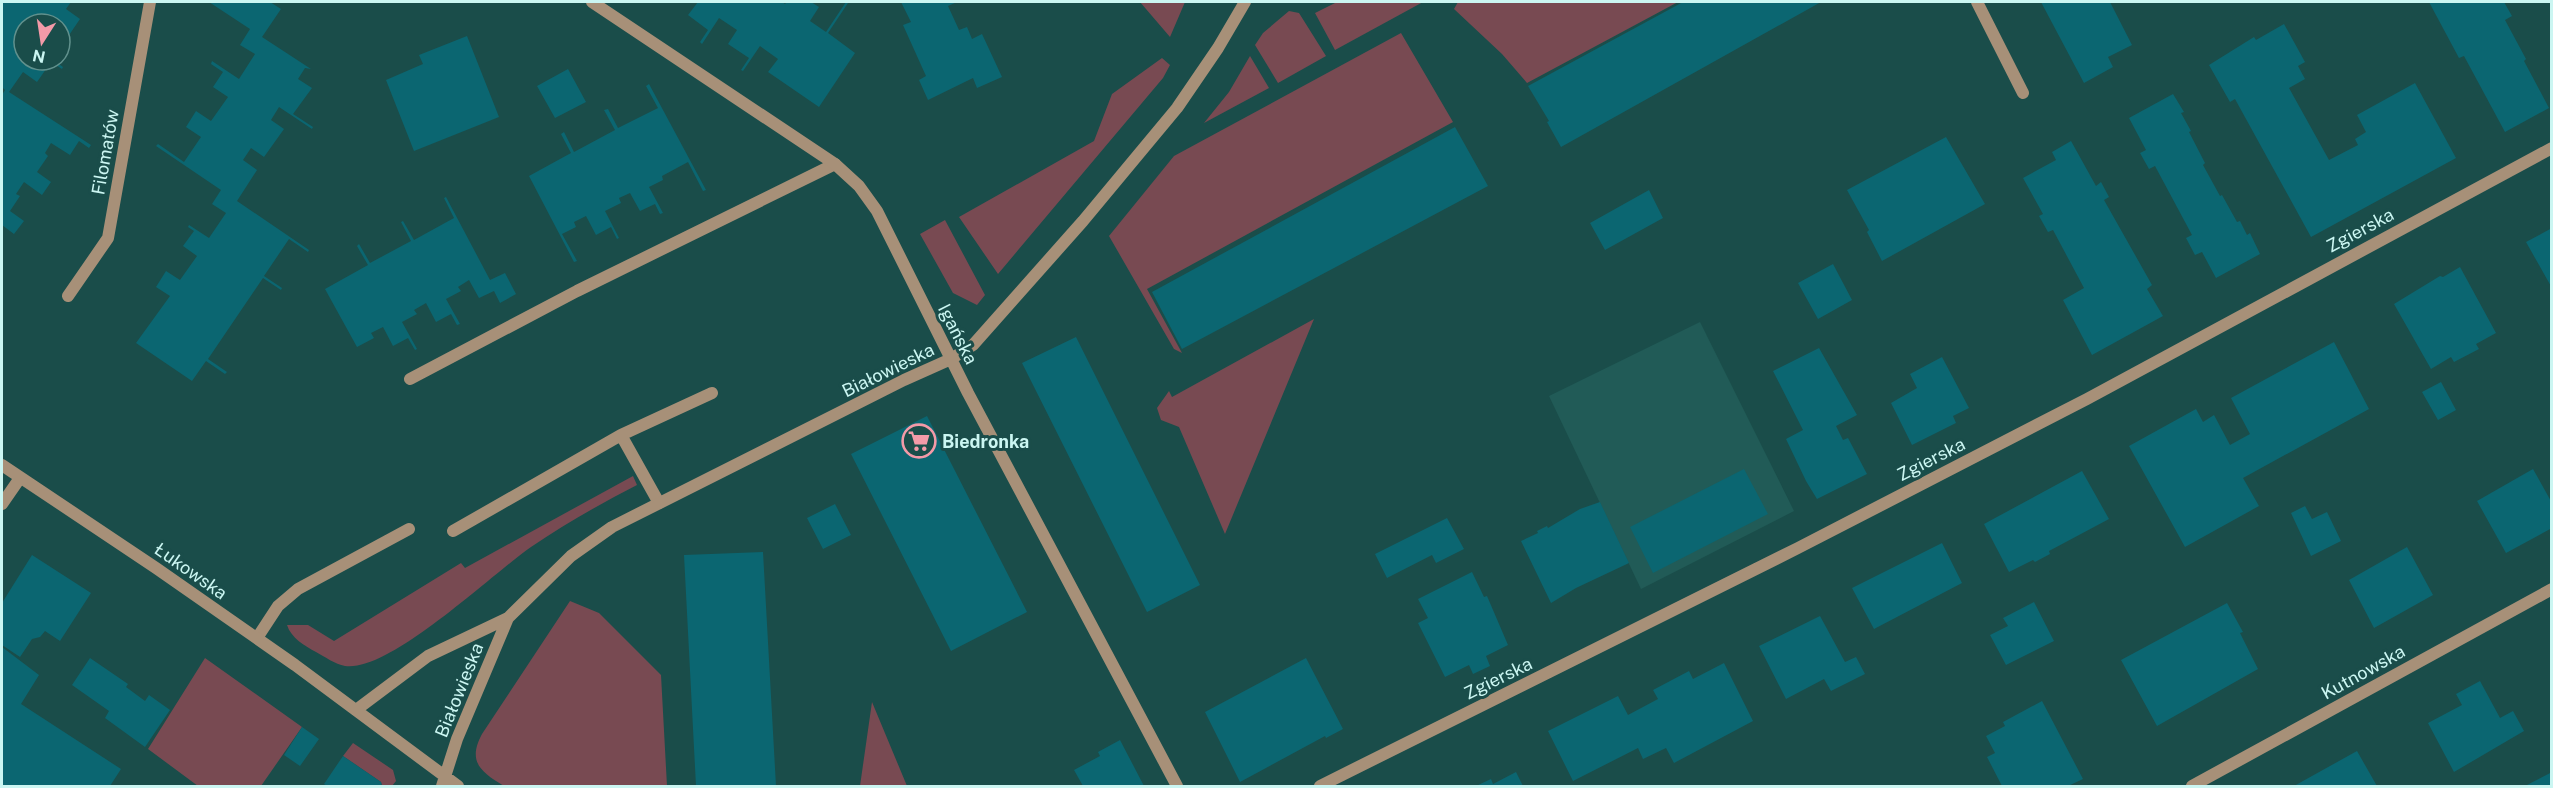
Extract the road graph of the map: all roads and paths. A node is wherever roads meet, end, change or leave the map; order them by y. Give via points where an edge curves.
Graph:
1 (150, 2) edge
2 (592, 2) edge
3 (1245, 2) edge
4 (1977, 2) edge
5 (2023, 93) dead end
6 (2552, 148) edge
7 (835, 165) junction
8 (68, 296) dead end
9 (951, 359) junction
10 (410, 379) dead end
11 (712, 393) dead end
12 (621, 435) junction
13 (2, 465) edge
14 (20, 478) junction
15 (659, 503) junction
16 (2, 504) edge
17 (409, 529) dead end
18 (453, 531) dead end
19 (2552, 589) edge
20 (508, 618) junction
21 (256, 638) junction
22 (356, 710) junction
23 (444, 782) edge
24 (458, 786) edge
25 (1177, 786) edge
26 (1320, 786) edge
27 (2192, 786) edge

1 - 8 street, Filomatów via 108,238
2 - 7 street, Igańska
3 - 9 street, Białowieska via 1177,108 990,328
4 - 5 street
6 - 26 street, Zgierska via 2087,399
7 - 9 street, Igańska via 859,186 877,211
7 - 10 street via 577,291
9 - 15 street, Białowieska
9 - 25 street, Igańska
11 - 12 street
12 - 15 street
12 - 18 street
13 - 14 street, Łukowska
14 - 16 street
14 - 21 street, Łukowska
15 - 20 street, Białowieska via 588,542
17 - 21 street via 298,589 278,606
19 - 27 street, Kutnowska
20 - 22 street, Białowieska via 429,656
20 - 23 street, Białowieska via 457,739
21 - 22 street, Łukowska
22 - 23 street, Łukowska
23 - 24 street, Łukowska

